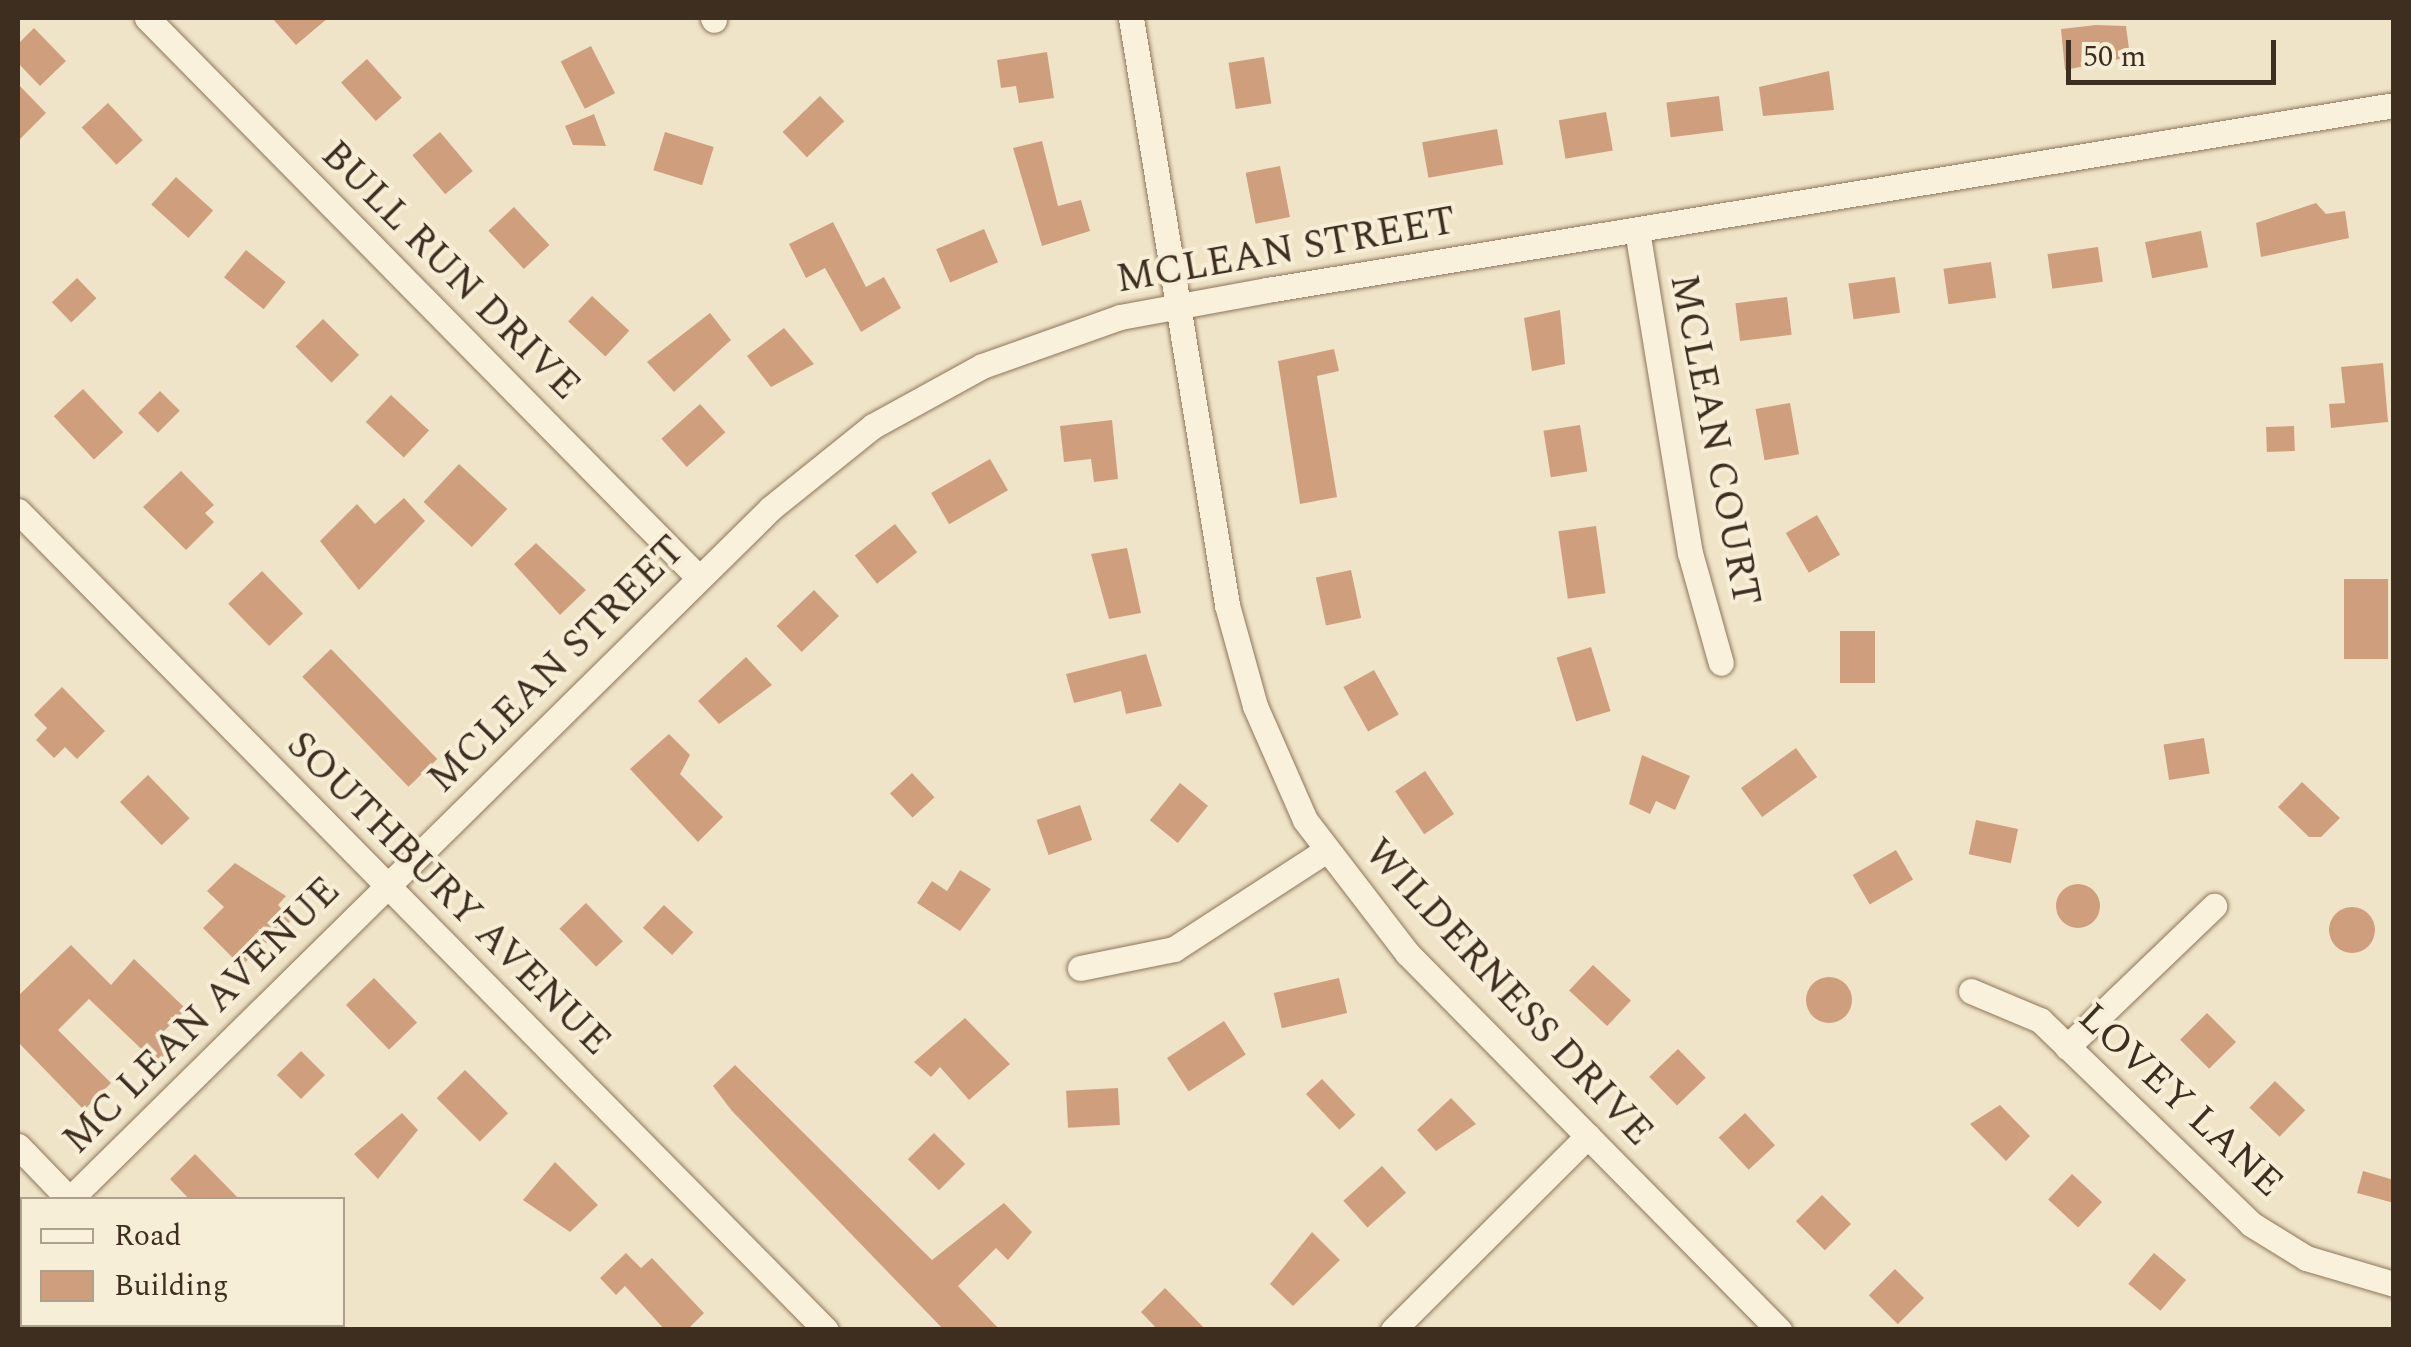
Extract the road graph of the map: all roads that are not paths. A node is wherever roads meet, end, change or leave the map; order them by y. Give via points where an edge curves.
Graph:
1 (147, 18) edge
2 (1131, 18) edge
3 (2394, 105) edge
4 (1637, 230) junction
5 (1178, 306) junction
6 (18, 511) edge
7 (699, 578) junction
8 (1721, 663) dead end
9 (1325, 852) junction
10 (387, 886) junction
11 (2214, 906) dead end
12 (1080, 968) dead end
13 (1971, 991) dead end
14 (2068, 1047) junction
15 (1588, 1136) junction
16 (18, 1146) edge
17 (68, 1197) edge
18 (72, 1197) edge
19 (2394, 1284) edge
20 (826, 1330) edge
21 (1393, 1330) edge
22 (1779, 1330) edge

1 - 7 street, BULL RUN DRIVE
2 - 5 street, WILDERNESS DRIVE
3 - 4 street, MCLEAN STREET
4 - 5 street, MCLEAN STREET
4 - 8 street, MCLEAN COURT via 1690,553
5 - 7 street, MCLEAN STREET via 1084,327 929,392 819,466
5 - 9 street, WILDERNESS DRIVE via 1237,650 1278,764
6 - 10 street, SOUTHBURY AVENUE
7 - 10 street, MCLEAN STREET
9 - 12 street via 1174,949
9 - 15 street, WILDERNESS DRIVE via 1408,953
10 - 18 street, MC LEAN AVENUE
10 - 20 street, SOUTHBURY AVENUE
11 - 14 street
13 - 14 street, LOVEY LANE via 2024,1010
14 - 19 street, LOVEY LANE via 2250,1224 2306,1258
15 - 21 street
15 - 22 street, WILDERNESS DRIVE
16 - 17 street

